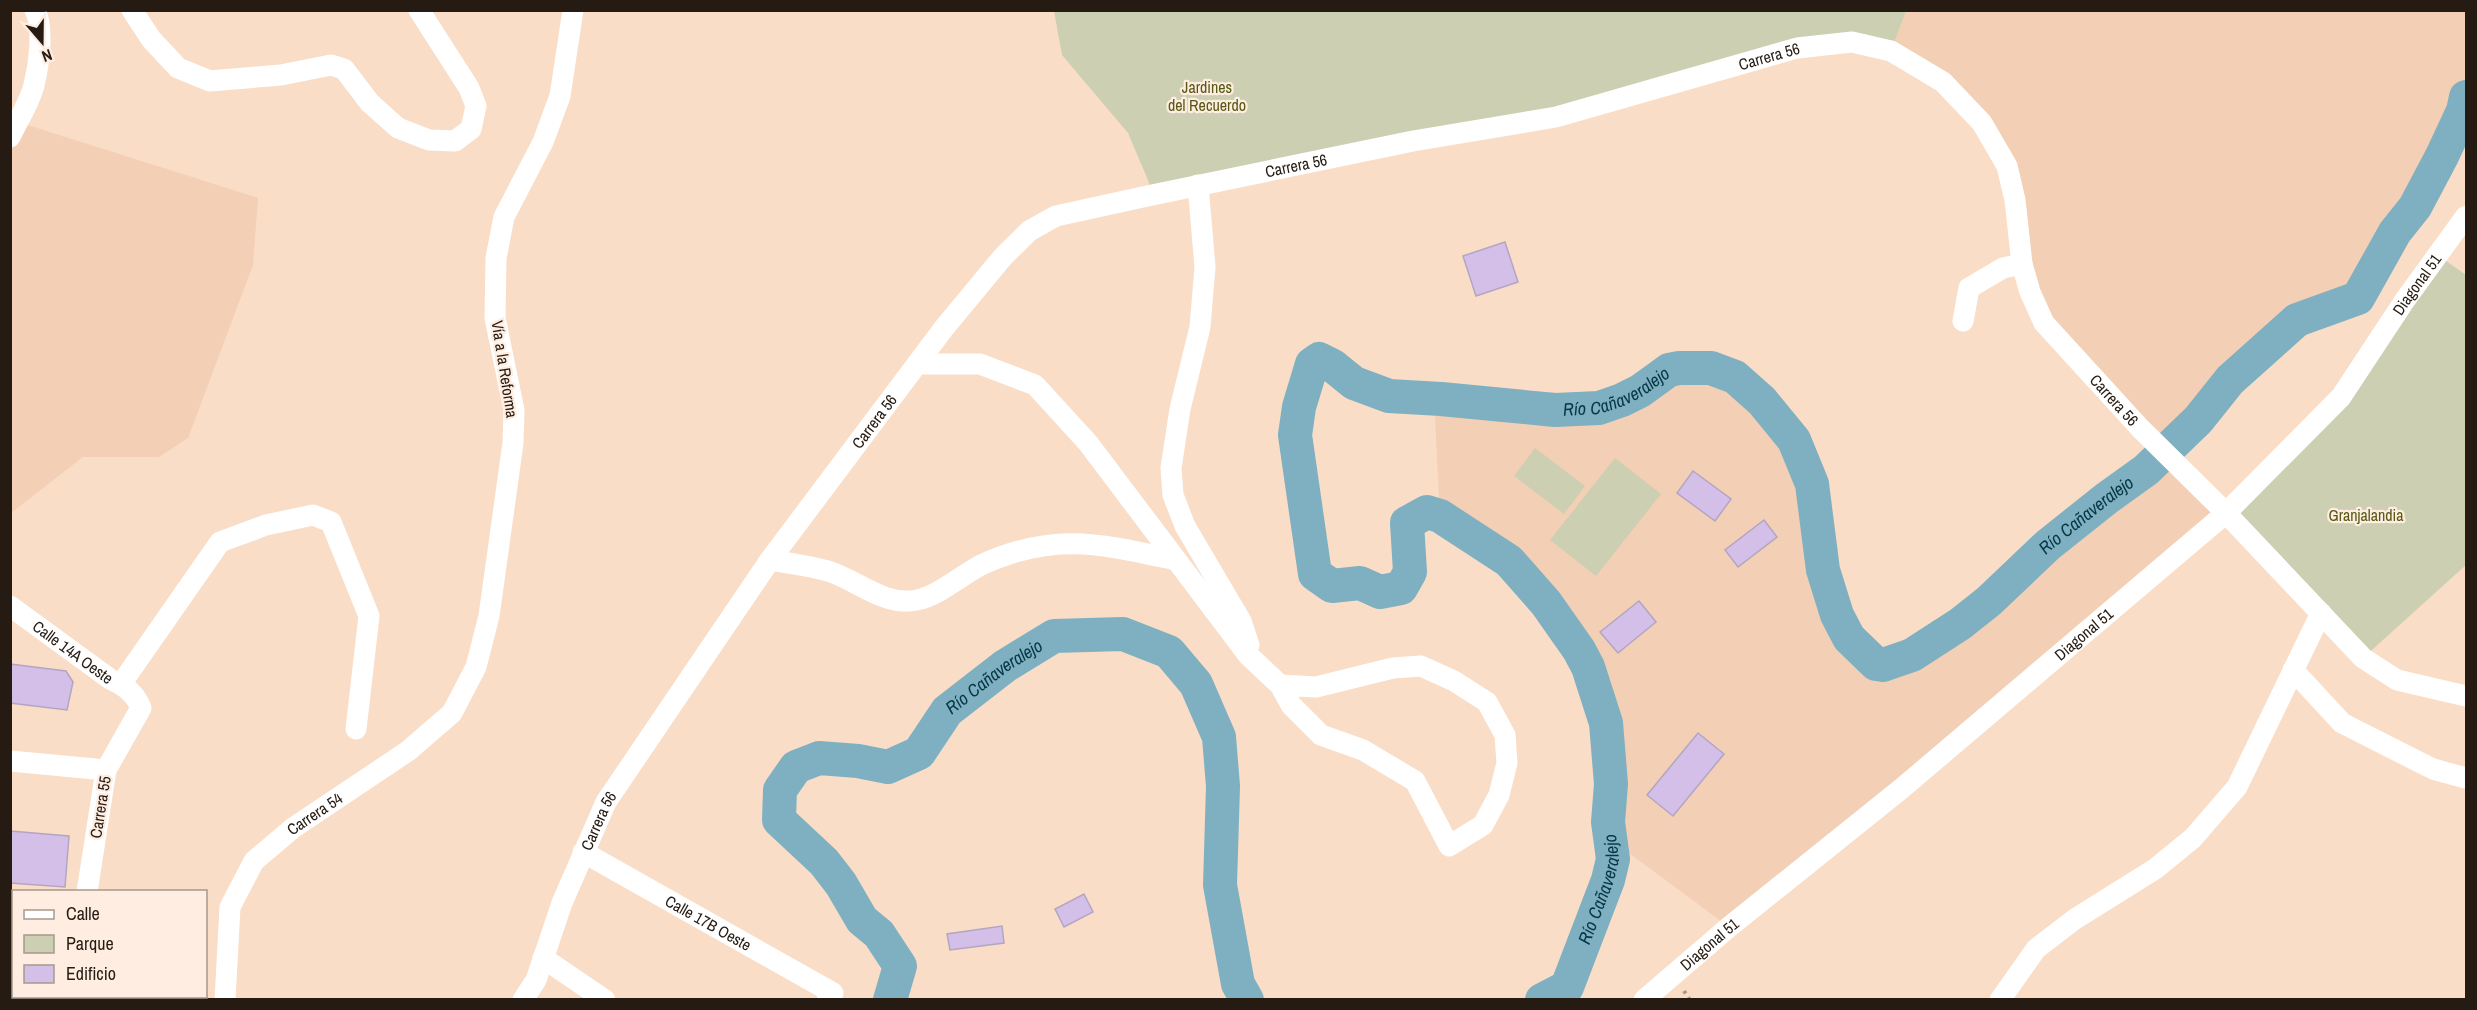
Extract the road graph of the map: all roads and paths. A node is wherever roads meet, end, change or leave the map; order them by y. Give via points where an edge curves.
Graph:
1 (35, 10) edge
2 (132, 10) edge
3 (419, 10) edge
4 (573, 10) edge
5 (10, 136) edge
6 (1198, 185) junction
7 (2466, 216) edge
8 (2022, 264) junction
9 (1963, 321) dead end
10 (917, 364) junction
11 (2226, 513) junction
12 (770, 560) junction
13 (1176, 560) junction
14 (10, 606) edge
15 (2321, 613) junction
16 (1248, 655) junction
17 (476, 667) joint
18 (2293, 670) junction
19 (1280, 685) junction
20 (129, 690) junction
21 (2466, 696) edge
22 (356, 729) dead end
23 (10, 760) edge
24 (106, 770) junction
25 (2466, 778) edge
26 (583, 852) junction
27 (87, 890) edge
28 (543, 958) junction
29 (830, 996) edge
30 (225, 999) edge
31 (523, 999) edge
32 (605, 999) edge
33 (1644, 999) edge
34 (2000, 999) edge

1 - 5 street via 40,41 34,86
2 - 3 street via 178,69 210,81 281,75 331,65 344,69 370,103 398,128 429,140 454,141 471,129 476,106 469,88
4 - 17 street, Vía a la Reforma via 560,96 543,142 504,217 496,258 495,318 514,410 513,442 489,616
6 - 8 street, Carrera 56 via 1413,141 1556,117 1797,48 1852,42 1891,51 1942,82 1982,123 2007,166
6 - 10 street, Carrera 56 via 1056,216 1029,231 1002,258
6 - 16 street via 1204,277 1200,327 1180,409 1171,468 1173,495 1185,526 1241,621 1250,642
7 - 11 street, Diagonal 51 via 2321,420
8 - 9 street via 2003,268 1969,288
8 - 11 street, Carrera 56 via 2044,323 2140,428
10 - 12 street, Carrera 56
10 - 13 street via 980,364 1035,385 1088,443
11 - 15 street, Carrera 56
11 - 33 street, Diagonal 51 via 1901,789
12 - 13 street via 830,572 898,601 919,600 1015,550 1054,543 1102,544
12 - 26 street, Carrera 56 via 606,802
13 - 16 street
14 - 20 street, Calle 14A Oeste
15 - 18 street
15 - 21 street, Carrera 56 via 2363,658 2397,680
16 - 19 street
17 - 30 street, Carrera 54 via 452,713 408,751 293,828 255,861 230,908
18 - 25 street via 2342,723 2433,770
18 - 34 street via 2237,788 2201,829 2155,870 2075,919 2036,949
19 - 19 street via 1291,705 1321,735 1363,750 1415,781 1449,846 1484,825 1507,763 1505,735 1487,702 1421,666 1392,668 1316,687
20 - 22 street via 220,542 266,525 313,515 331,522 369,616
20 - 24 street, Carrera 55 via 141,708
23 - 24 street
24 - 27 street, Carrera 55
26 - 28 street, Carrera 56
26 - 29 street, Calle 17B Oeste
28 - 31 street, Carrera 56 via 536,980
28 - 32 street

